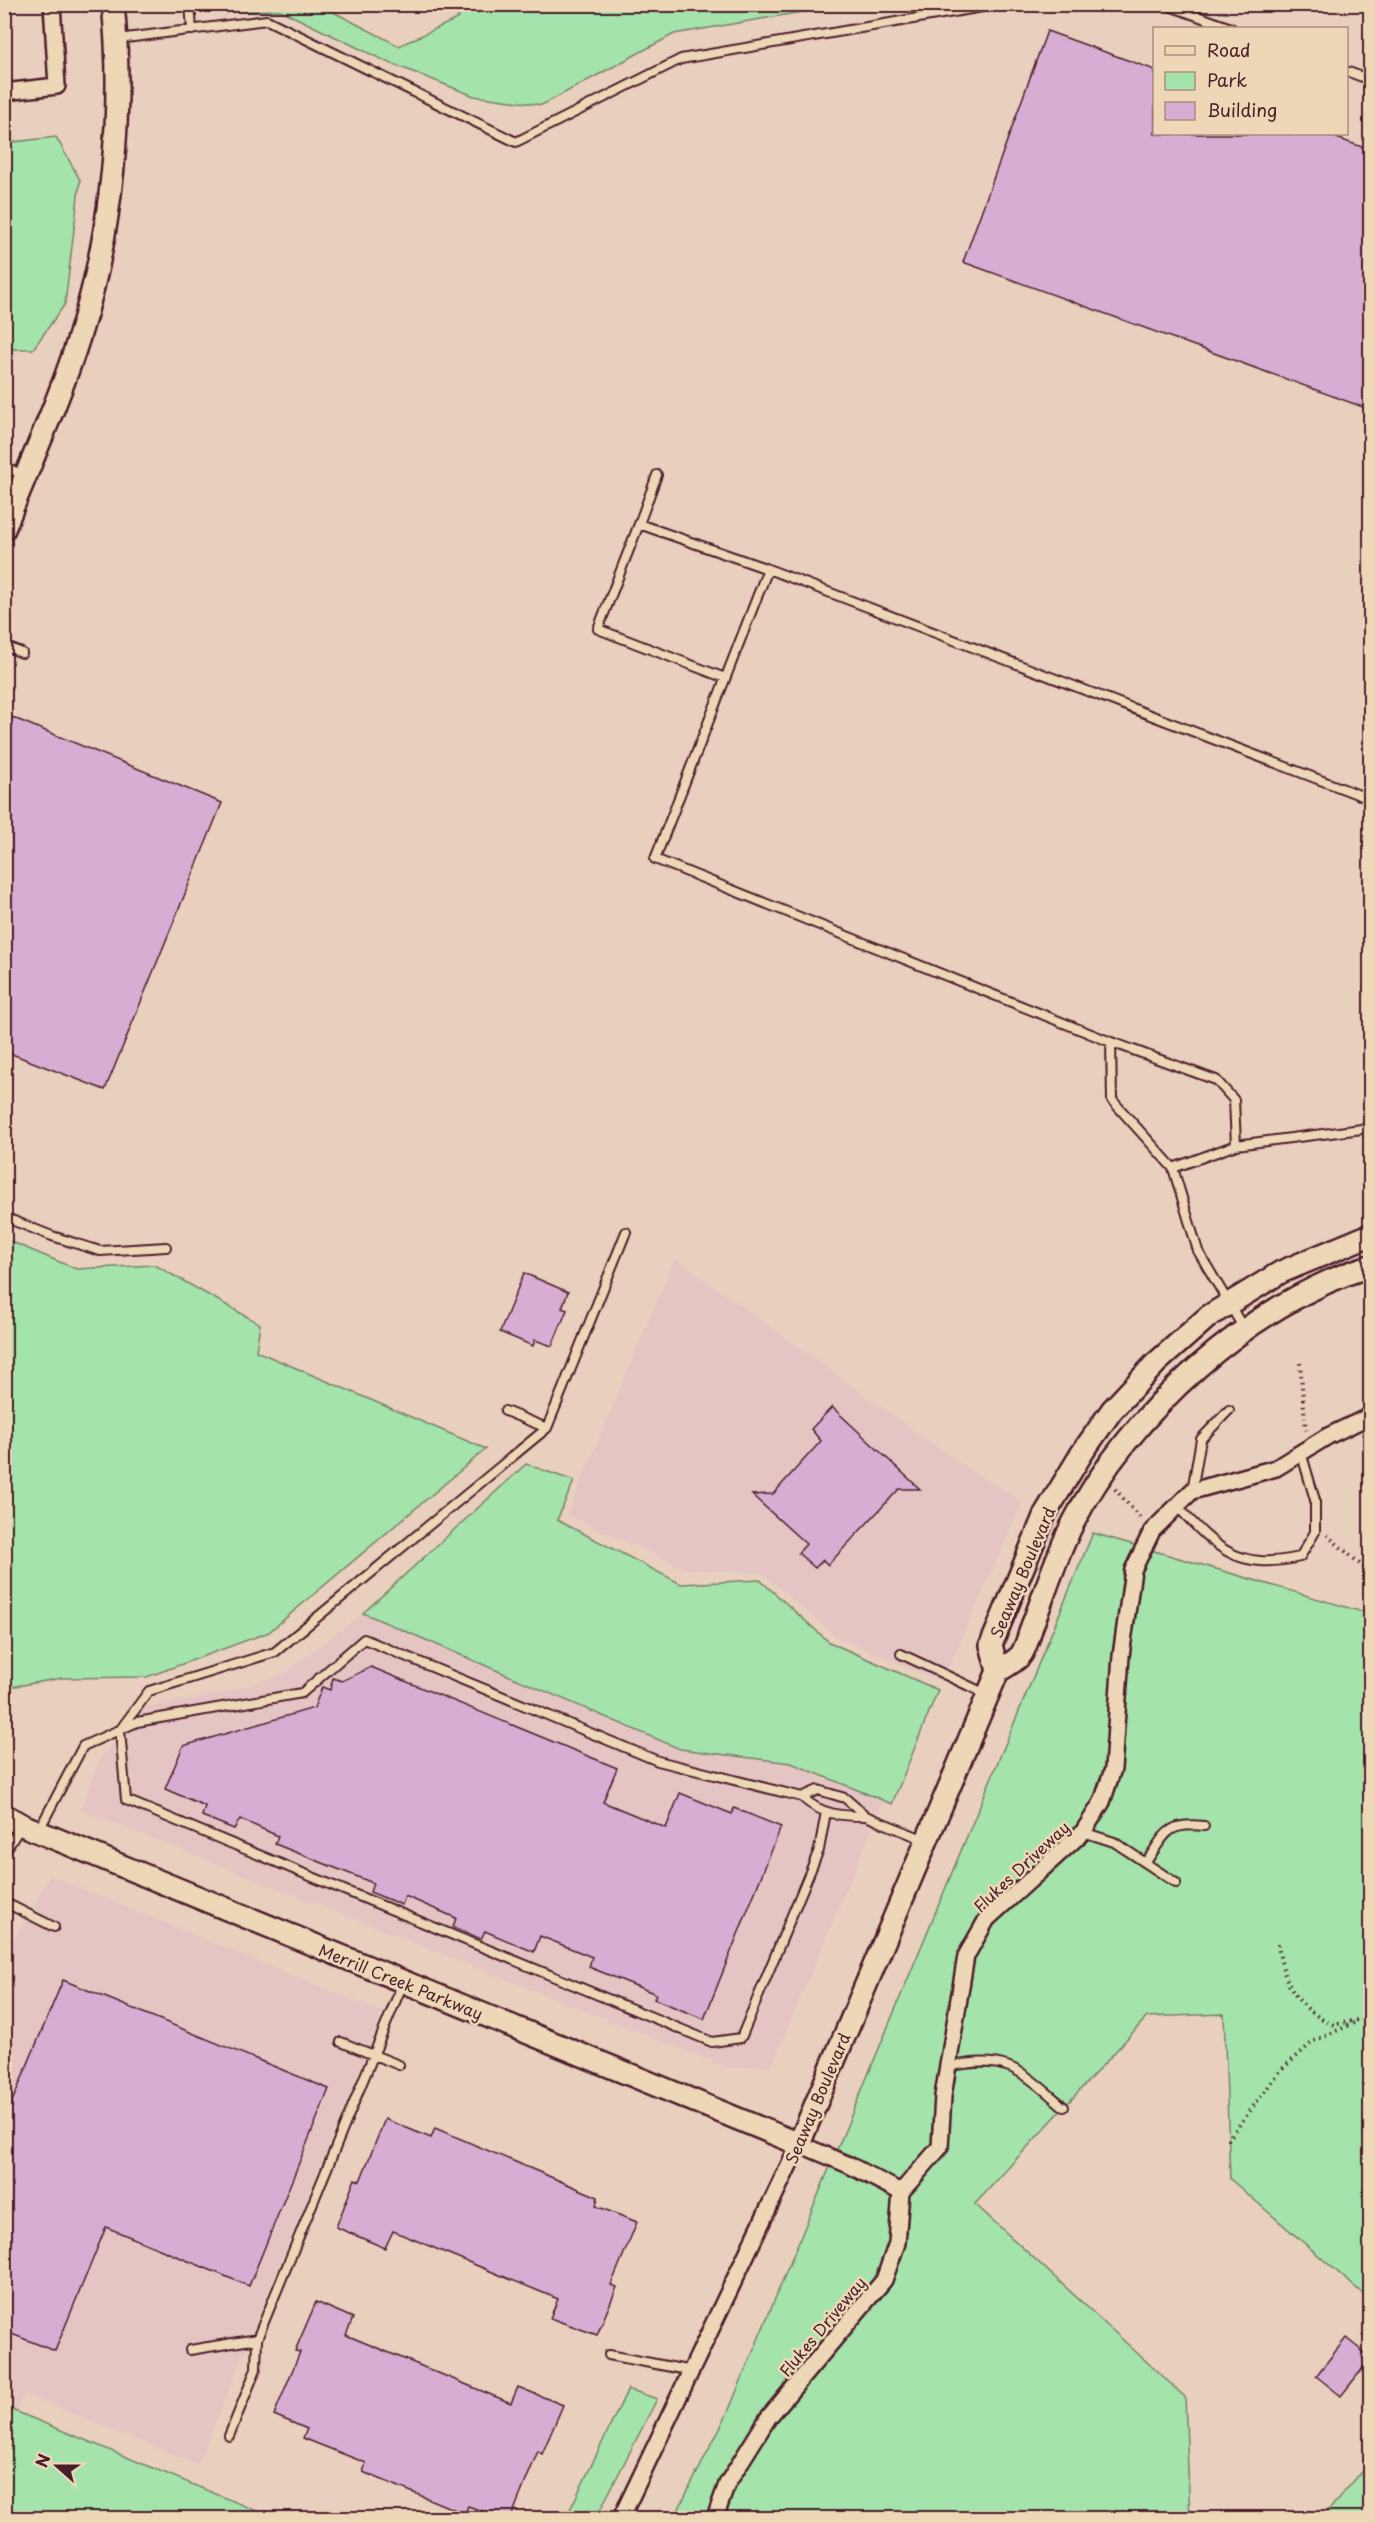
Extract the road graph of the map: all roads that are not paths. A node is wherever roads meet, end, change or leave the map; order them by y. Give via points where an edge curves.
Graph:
1 (52, 4) edge
2 (113, 4) edge
3 (190, 4) edge
4 (1000, 4) edge
5 (1164, 4) edge
6 (1228, 27) edge
7 (192, 30) junction
8 (117, 39) junction
9 (1348, 71) edge
10 (1371, 80) edge
11 (4, 92) edge
12 (4, 466) edge
13 (26, 475) junction
14 (657, 475) dead end
15 (639, 524) junction
16 (4, 529) edge
17 (768, 569) junction
18 (4, 646) edge
19 (22, 652) dead end
20 (725, 678) junction
21 (1371, 799) edge
22 (1111, 1042) junction
23 (1371, 1128) edge
24 (1236, 1145) junction
25 (1173, 1168) junction
26 (4, 1217) edge
27 (626, 1232) dead end
28 (1371, 1235) edge
29 (166, 1247) dead end
30 (1371, 1266) edge
31 (1229, 1304) junction
32 (1245, 1330) junction
33 (1229, 1410) dead end
34 (505, 1411) dead end
35 (1371, 1416) edge
36 (547, 1428) junction
37 (1308, 1448) junction
38 (1192, 1491) junction
39 (1177, 1506) junction
40 (901, 1654) dead end
41 (998, 1671) junction
42 (988, 1694) junction
43 (120, 1730) junction
44 (802, 1797) junction
45 (826, 1812) junction
46 (866, 1816) junction
47 (22, 1824) edge
48 (1204, 1827) dead end
49 (1083, 1832) junction
50 (926, 1840) junction
51 (4, 1853) edge
52 (1146, 1862) junction
53 (1176, 1883) dead end
54 (4, 1902) edge
55 (54, 1927) dead end
56 (404, 1981) junction
57 (341, 2042) dead end
58 (373, 2055) junction
59 (399, 2066) dead end
60 (947, 2067) junction
61 (1064, 2107) dead end
62 (799, 2144) junction
63 (901, 2192) junction
64 (256, 2340) junction
65 (190, 2350) dead end
66 (609, 2355) dead end
67 (692, 2371) junction
68 (229, 2436) dead end
69 (621, 2518) edge
70 (715, 2518) edge

1 - 11 street via 57,86
2 - 8 street
3 - 7 lane
4 - 7 lane via 681,59 516,142 267,20
5 - 6 lane
7 - 8 lane
8 - 13 street via 116,110 95,278 80,335
9 - 10 lane
12 - 13 lane
13 - 16 street
14 - 15 lane
15 - 17 lane
15 - 20 lane via 598,629
17 - 20 lane
17 - 21 lane
18 - 19 lane
20 - 22 lane via 655,859
22 - 24 lane via 1216,1080 1234,1100
22 - 25 lane via 1112,1100
23 - 24 lane
24 - 25 lane
25 - 31 lane via 1198,1251
26 - 29 lane via 100,1251
27 - 36 lane
28 - 31 street, Seaway Boulevard via 1281,1272
30 - 32 street, Seaway Boulevard via 1301,1296
31 - 32 lane
31 - 41 street, Seaway Boulevard via 1209,1316 1156,1363 1112,1410 1082,1453 1045,1514 990,1645
32 - 41 street, Seaway Boulevard via 1180,1382 1102,1474 1072,1526 1021,1655
33 - 38 lane via 1202,1439
34 - 36 lane
35 - 37 street, Flukes Driveway
36 - 43 lane via 275,1652 149,1691
37 - 38 street, Flukes Driveway via 1276,1468
37 - 39 lane via 1315,1532 1300,1557 1274,1563 1241,1559 1211,1543
38 - 39 street, Flukes Driveway
39 - 49 street, Flukes Driveway via 1152,1531 1133,1570 1121,1656 1113,1769 1102,1802
40 - 42 lane
41 - 42 street, Seaway Boulevard
42 - 50 street, Seaway Boulevard
43 - 44 lane via 137,1722 302,1693 364,1639 658,1761
43 - 45 lane via 126,1800 712,2042 741,2038 819,1850
43 - 47 lane via 83,1746
44 - 45 lane
44 - 46 lane via 819,1790 845,1798
45 - 46 lane
46 - 50 lane
47 - 51 lane
47 - 56 street, Merrill Creek Parkway
48 - 52 lane via 1185,1824 1170,1829
49 - 52 lane via 1114,1842
49 - 60 street, Flukes Driveway via 987,1918 966,1956
50 - 62 street, Seaway Boulevard
52 - 53 lane
54 - 55 lane
56 - 58 lane
56 - 62 street, Merrill Creek Parkway
57 - 58 lane
58 - 59 lane
58 - 64 lane
60 - 61 lane via 972,2061 999,2061 1022,2072
60 - 63 street, Flukes Driveway via 940,2147
62 - 63 street
62 - 67 street, Seaway Boulevard
63 - 70 street, Flukes Driveway via 897,2243 884,2280 768,2418 727,2484
64 - 65 lane
64 - 68 lane via 256,2369
66 - 67 lane
67 - 69 street, Seaway Boulevard

